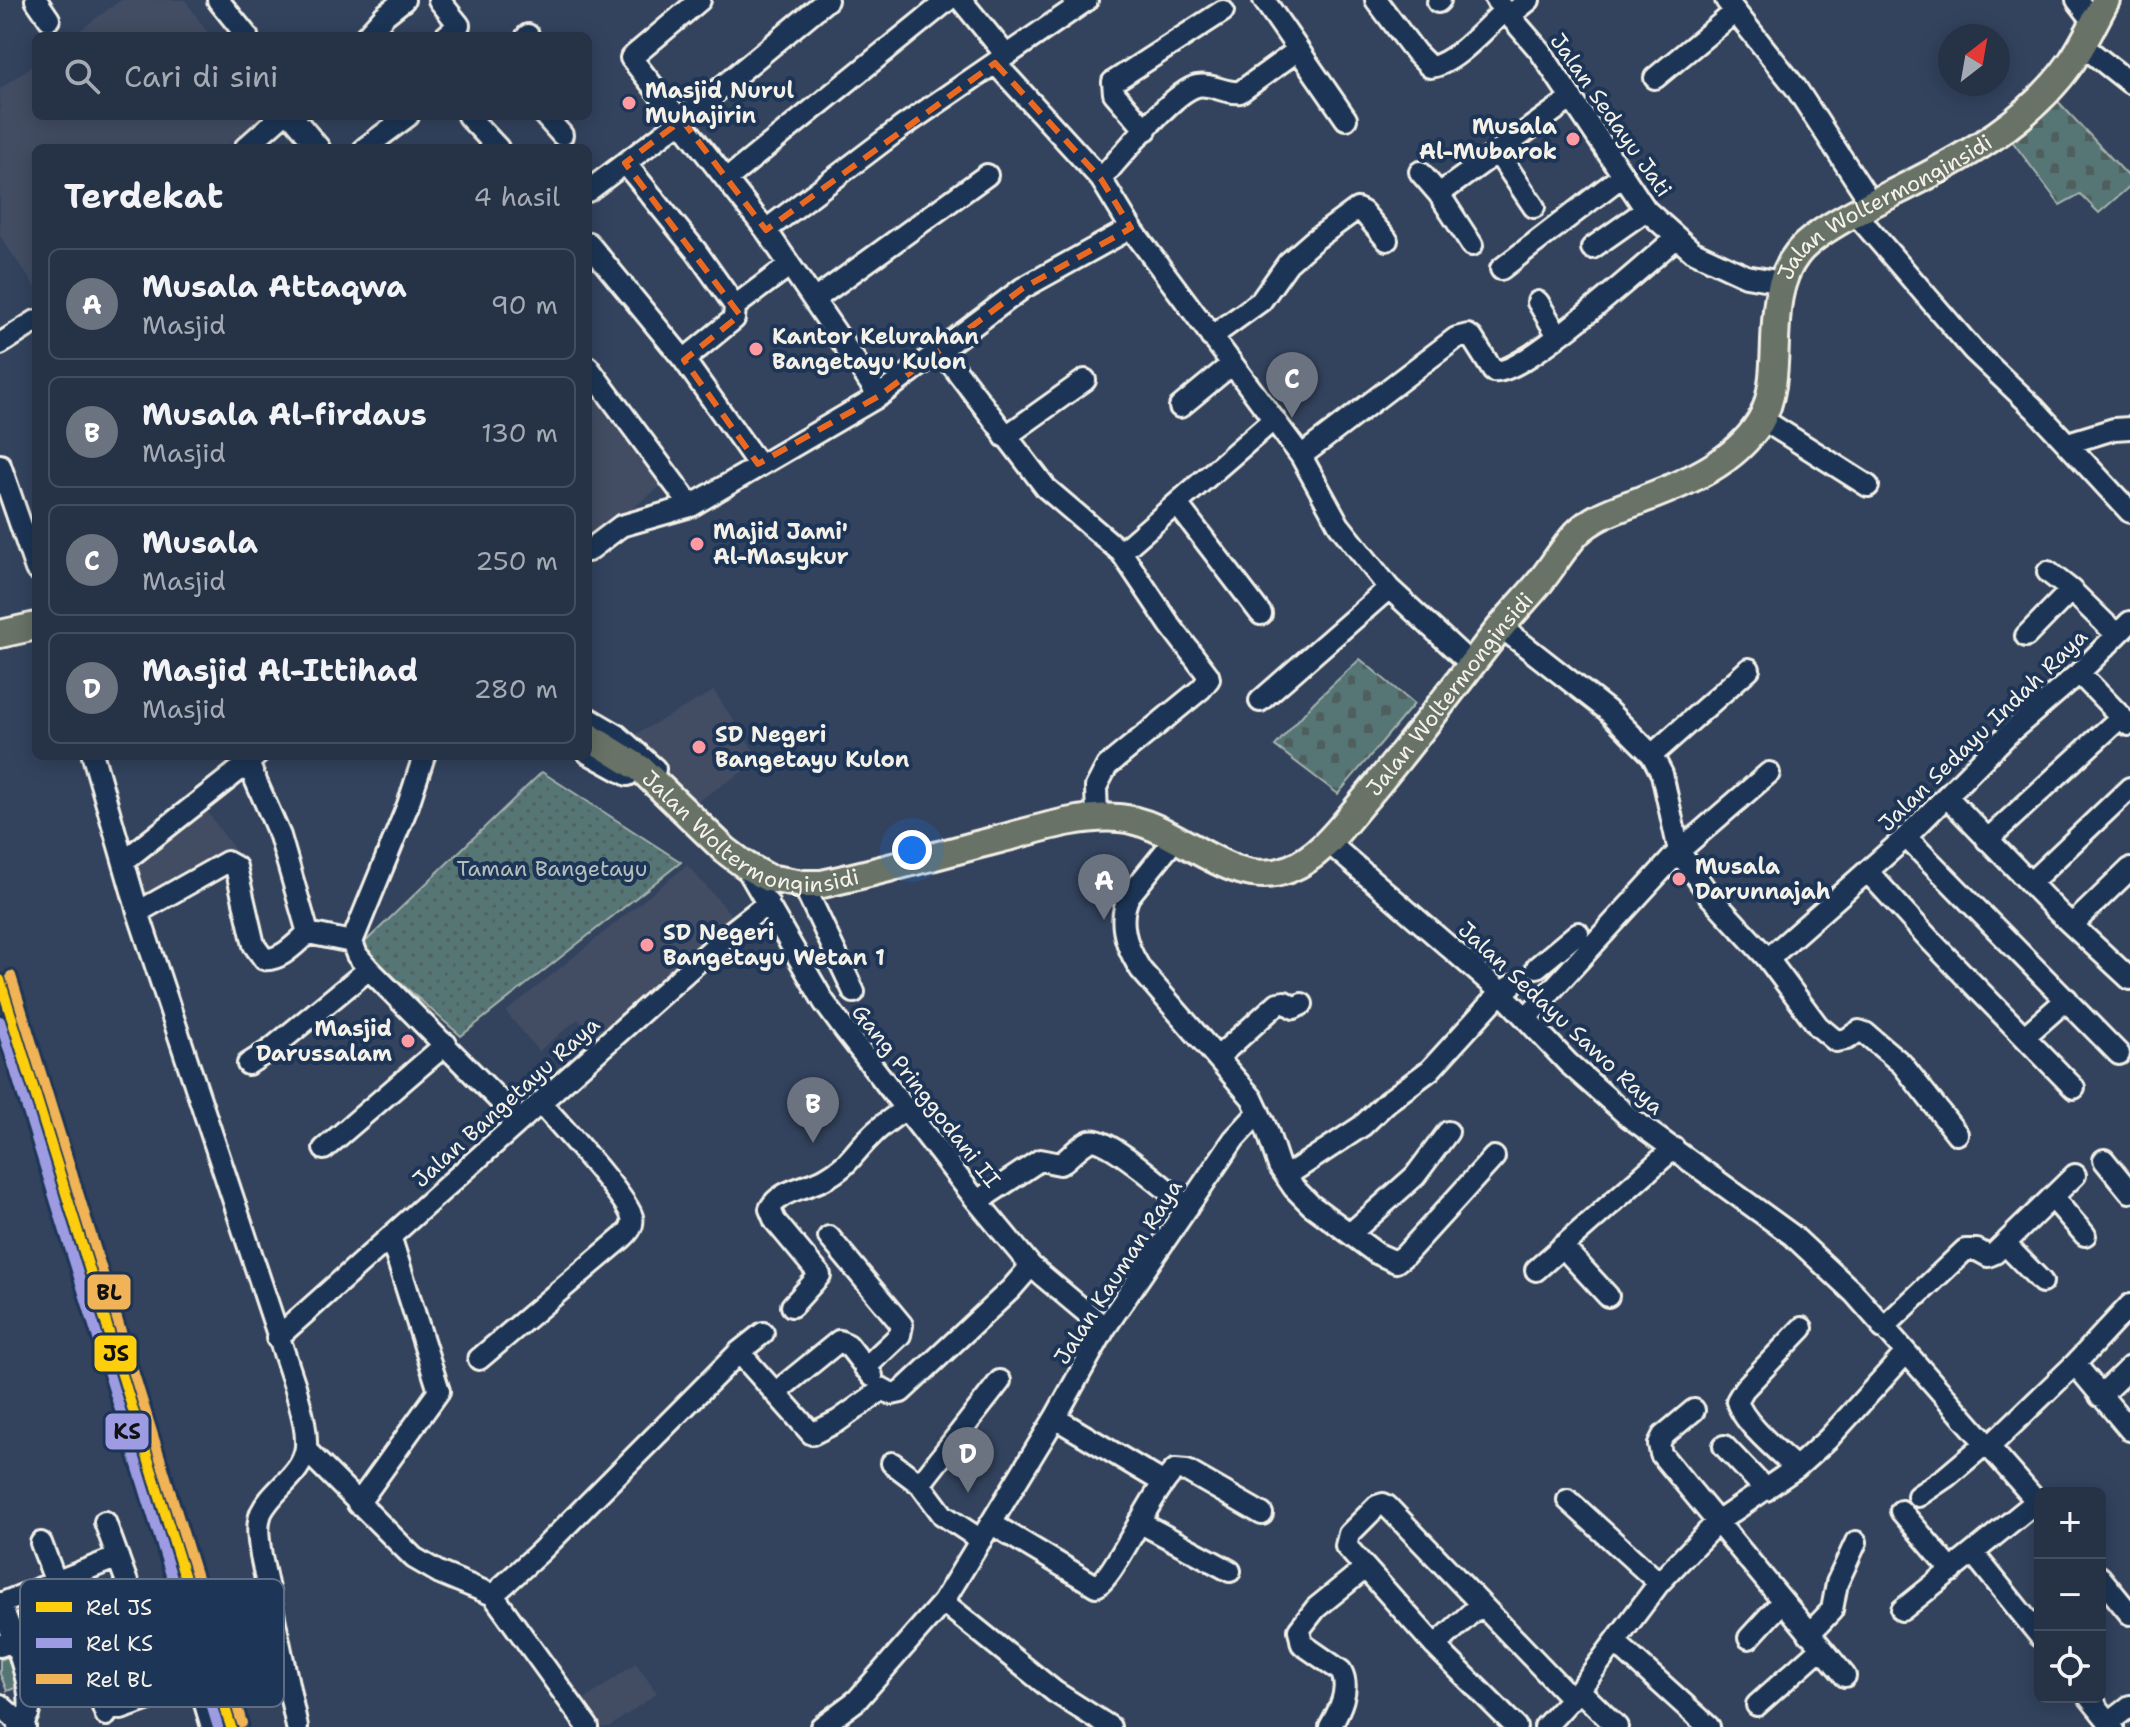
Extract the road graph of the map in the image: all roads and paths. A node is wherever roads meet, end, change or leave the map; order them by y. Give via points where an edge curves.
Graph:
1 (36, 0) edge
2 (218, 0) edge
3 (404, 0) edge
4 (439, 0) edge
5 (700, 0) edge
6 (827, 0) edge
7 (948, 0) edge
8 (961, 0) edge
9 (1087, 0) edge
10 (1264, 0) edge
11 (1376, 0) edge
12 (1529, 0) edge
13 (2077, 0) edge
14 (1730, 6) edge
15 (1503, 9) edge
16 (1223, 11) dead end
17 (49, 19) dead end
18 (2094, 22) edge
19 (244, 32) edge
20 (370, 32) edge
21 (451, 32) edge
22 (1298, 50) junction
23 (1001, 59) junction
24 (1655, 78) dead end
25 (2130, 83) edge
26 (1572, 98) junction
27 (1346, 119) dead end
28 (276, 120) edge
29 (295, 120) edge
30 (403, 120) edge
31 (472, 120) edge
32 (549, 120) edge
33 (682, 120) junction
34 (1146, 130) junction
35 (562, 135) dead end
36 (250, 144) edge
37 (316, 144) edge
38 (370, 144) edge
39 (494, 144) edge
40 (1497, 152) junction
41 (625, 163) junction
42 (1420, 172) dead end
43 (987, 175) dead end
44 (1622, 176) junction
45 (727, 179) junction
46 (1101, 179) junction
47 (592, 188) edge
48 (1439, 194) junction
49 (1534, 207) dead end
50 (1863, 208) junction
51 (1646, 210) junction
52 (1131, 228) junction
53 (766, 230) junction
54 (1676, 238) junction
55 (1387, 240) dead end
56 (1472, 245) dead end
57 (592, 248) edge
58 (1592, 248) dead end
59 (790, 265) junction
60 (1501, 269) dead end
61 (1782, 282) junction
62 (814, 300) junction
63 (1538, 302) dead end
64 (735, 306) junction
65 (32, 324) edge
66 (1558, 336) junction
67 (1211, 337) junction
68 (0, 344) edge
69 (940, 349) junction
70 (684, 360) junction
71 (1232, 364) junction
72 (592, 372) edge
73 (1085, 380) dead end
74 (879, 396) junction
75 (1180, 407) dead end
76 (1274, 419) junction
77 (1762, 419) junction
78 (2130, 428) edge
79 (1005, 437) junction
80 (2068, 443) junction
81 (1301, 456) junction
82 (758, 464) junction
83 (0, 465) edge
84 (1868, 486) dead end
85 (1177, 504) junction
86 (691, 506) junction
87 (2130, 512) edge
88 (592, 548) edge
89 (1121, 552) junction
90 (32, 557) edge
91 (2048, 572) dead end
92 (1389, 588) junction
93 (2071, 590) junction
94 (1261, 614) dead end
95 (32, 627) edge
96 (1501, 627) junction
97 (2123, 628) edge
98 (0, 634) edge
99 (2026, 636) dead end
100 (1472, 665) junction
101 (1749, 669) dead end
102 (2079, 673) junction
103 (1260, 701) dead end
104 (2126, 722) edge
105 (592, 738) edge
106 (1652, 755) junction
107 (94, 760) edge
108 (252, 760) edge
109 (423, 760) edge
110 (1769, 773) dead end
111 (2130, 788) edge
112 (1947, 797) junction
113 (1097, 818) junction
114 (1906, 837) junction
115 (1176, 838) junction
116 (1987, 840) junction
117 (1328, 842) junction
118 (1679, 851) junction
119 (124, 861) junction
120 (745, 865) junction
121 (2130, 869) edge
122 (1868, 872) junction
123 (2030, 883) junction
124 (803, 884) junction
125 (768, 903) junction
126 (138, 912) junction
127 (2072, 925) junction
128 (308, 933) junction
129 (1578, 933) dead end
130 (352, 942) junction
131 (2122, 957) edge
132 (1768, 959) junction
133 (1537, 967) tunnel mouth
134 (369, 969) junction
135 (2130, 979) edge
136 (1506, 989) junction
137 (854, 992) dead end
138 (2067, 999) junction
139 (1302, 1004) dead end
140 (1526, 1018) junction
141 (2025, 1036) junction
142 (446, 1044) junction
143 (2119, 1054) dead end
144 (1218, 1057) junction
145 (248, 1064) dead end
146 (2074, 1088) dead end
147 (541, 1103) junction
148 (906, 1108) junction
149 (1259, 1112) junction
150 (520, 1121) junction
151 (1448, 1132) dead end
152 (1957, 1134) dead end
153 (1674, 1148) junction
154 (324, 1149) dead end
155 (1494, 1157) dead end
156 (2104, 1160) dead end
157 (2075, 1175) dead end
158 (1286, 1176) junction
159 (2130, 1192) edge
160 (2052, 1197) junction
161 (978, 1201) junction
162 (1188, 1207) junction
163 (1351, 1233) junction
164 (2085, 1235) dead end
165 (829, 1237) dead end
166 (391, 1239) junction
167 (2005, 1244) junction
168 (1562, 1246) junction
169 (1031, 1266) junction
170 (1536, 1270) dead end
171 (2042, 1282) dead end
172 (1608, 1296) dead end
173 (2130, 1305) edge
174 (792, 1306) dead end
175 (1105, 1328) junction
176 (1802, 1328) dead end
177 (1883, 1328) junction
178 (763, 1333) dead end
179 (277, 1338) junction
180 (739, 1352) junction
181 (1905, 1354) junction
182 (479, 1359) dead end
183 (2075, 1364) junction
184 (2130, 1367) edge
185 (865, 1368) junction
186 (1000, 1381) dead end
187 (883, 1389) junction
188 (775, 1393) junction
189 (2100, 1396) junction
190 (1694, 1410) dead end
191 (1055, 1418) junction
192 (2130, 1430) edge
193 (1724, 1446) dead end
194 (1987, 1446) junction
195 (306, 1450) junction
196 (892, 1463) dead end
197 (1796, 1468) junction
198 (1164, 1483) junction
199 (920, 1484) junction
200 (1766, 1490) junction
201 (1918, 1496) dead end
202 (2034, 1499) edge
203 (1568, 1500) dead end
204 (358, 1504) junction
205 (2034, 1506) edge
206 (1901, 1511) dead end
207 (1262, 1514) dead end
208 (105, 1522) dead end
209 (1139, 1522) junction
210 (1716, 1523) junction
211 (986, 1532) junction
212 (1856, 1542) dead end
213 (41, 1543) dead end
214 (1973, 1553) junction
215 (118, 1557) junction
216 (1364, 1569) junction
217 (1230, 1571) dead end
218 (1952, 1571) junction
219 (56, 1579) edge
220 (64, 1579) edge
221 (126, 1579) edge
222 (266, 1579) edge
223 (1659, 1583) junction
224 (2106, 1584) edge
225 (493, 1595) junction
226 (20, 1596) edge
227 (943, 1602) junction
228 (1782, 1602) junction
229 (0, 1604) edge
230 (1480, 1605) junction
231 (1902, 1610) dead end
232 (2130, 1614) edge
233 (2036, 1631) edge
234 (1749, 1638) dead end
235 (1815, 1641) junction
236 (1615, 1642) junction
237 (8, 1644) edge
238 (1435, 1646) junction
239 (284, 1665) edge
240 (20, 1675) edge
241 (1845, 1676) dead end
242 (1575, 1694) junction
243 (2094, 1703) edge
244 (0, 1705) edge
245 (1757, 1705) dead end
246 (2130, 1706) edge
247 (29, 1707) edge
248 (112, 1707) edge
249 (128, 1707) edge
250 (206, 1707) edge
251 (1085, 1721) edge
252 (579, 1724) edge
253 (2111, 1725) edge
254 (22, 1726) edge
255 (212, 1727) edge
256 (297, 1727) edge
257 (821, 1727) edge
258 (1110, 1727) edge
259 (1330, 1727) edge
260 (1516, 1727) edge
261 (1545, 1727) edge
262 (1617, 1727) edge
263 (1709, 1727) edge

1 - 17 street
2 - 19 street
3 - 20 street
4 - 21 street via 459,25
5 - 33 street via 630,56
6 - 33 street
7 - 45 street
8 - 23 street
9 - 23 street
10 - 22 street
11 - 15 street via 1430,67 1452,58
12 - 15 street
13 - 18 street
14 - 24 street
14 - 50 street via 1796,88
15 - 26 street, Jalan Sedayu Jati
16 - 34 street via 1113,82 1114,93
18 - 25 street
18 - 50 main road, Jalan Woltermonginsidi via 2043,97 2007,127
22 - 27 street
22 - 34 street via 1240,92 1194,87
23 - 46 street
23 - 53 street
26 - 40 street
26 - 44 street, Jalan Sedayu Jati
28 - 36 street
29 - 37 street
30 - 38 street
31 - 39 street
32 - 35 street
33 - 41 street
33 - 45 street
34 - 46 street
40 - 48 street
40 - 49 street
41 - 47 street
41 - 64 street
42 - 48 street
43 - 62 street
44 - 51 street, Jalan Sedayu Jati
44 - 60 street
45 - 53 street
46 - 52 street
48 - 56 street
50 - 61 main road, Jalan Woltermonginsidi via 1807,243
50 - 80 street via 1973,350
51 - 54 street, Jalan Sedayu Jati
51 - 58 street
52 - 67 street
52 - 69 street via 1023,288
53 - 59 street
54 - 61 street, Jalan Sedayu Jati via 1746,276
54 - 66 street
55 - 67 street via 1357,209 1288,263 1261,301
57 - 70 street
59 - 62 street
59 - 64 street
61 - 77 main road, Jalan Woltermonginsidi
62 - 74 street
63 - 66 street
64 - 70 street via 734,319
65 - 68 street
66 - 81 street via 1498,372 1489,368 1472,338 1456,338
67 - 71 street
69 - 74 street
69 - 79 street
70 - 82 street
71 - 75 street
71 - 76 street
72 - 86 street
73 - 79 street
74 - 82 street
76 - 81 street
76 - 85 street
77 - 84 street
77 - 96 main road, Jalan Woltermonginsidi via 1721,462 1589,523
78 - 80 street
79 - 89 street via 1046,488
80 - 87 street
81 - 92 street via 1339,525
82 - 86 street
83 - 90 street
85 - 89 street
85 - 94 street
86 - 88 street via 621,526
89 - 113 street via 1209,679 1107,766 1096,787
91 - 93 street
92 - 100 street
92 - 103 street
93 - 97 street
93 - 99 street
95 - 98 main road
96 - 100 main road, Jalan Woltermonginsidi
96 - 106 street via 1607,710
97 - 102 street, Jalan Sedayu Indah Raya
100 - 117 main road, Jalan Woltermonginsidi
101 - 106 street
102 - 104 street
102 - 112 street, Jalan Sedayu Indah Raya via 2017,725
104 - 116 street
105 - 120 main road, Jalan Woltermonginsidi via 641,769
106 - 118 street via 1662,774
107 - 119 street
108 - 119 street
108 - 128 street
109 - 130 street
110 - 118 street
111 - 123 street
112 - 114 street, Jalan Sedayu Indah Raya
112 - 116 street
113 - 115 main road, Jalan Woltermonginsidi via 1123,818
113 - 124 main road, Jalan Woltermonginsidi via 822,884
114 - 122 street, Jalan Sedayu Indah Raya
114 - 138 street
115 - 117 main road, Jalan Woltermonginsidi via 1227,867 1265,873 1285,872
115 - 144 street via 1129,896 1123,916 1125,939 1141,970
116 - 123 street
117 - 136 street, Jalan Sedayu Sawo Raya
118 - 132 street via 1709,895
118 - 140 street
119 - 126 street
120 - 124 main road, Jalan Woltermonginsidi via 768,878
120 - 125 street, Gang Pringgodani II
121 - 127 street
122 - 132 street, Jalan Sedayu Indah Raya
122 - 141 street
123 - 127 street
124 - 137 street
125 - 147 street, Jalan Bangetayu Raya
125 - 148 street, Gang Pringgodani II via 824,1002
126 - 128 street via 227,862 236,867 254,945 264,959 279,957
126 - 179 street
127 - 131 street
128 - 130 street
129 - 133 street
130 - 134 street
131 - 135 street
132 - 152 street via 1826,1034 1841,1041 1865,1033 1902,1064
134 - 142 street
134 - 145 street
136 - 140 street, Jalan Sedayu Sawo Raya
136 - 158 street via 1430,1070 1362,1126
138 - 141 street
138 - 143 street
139 - 144 street via 1294,1008 1278,1003
140 - 153 street, Jalan Sedayu Sawo Raya via 1588,1081
141 - 146 street
142 - 150 street
142 - 154 street
144 - 149 street
147 - 150 street, Jalan Bangetayu Raya
147 - 182 street via 620,1198 632,1226
148 - 161 street, Gang Pringgodani II
148 - 174 street via 835,1173 772,1204 775,1221 820,1275
149 - 158 street
149 - 162 street, Jalan Kauman Raya
150 - 166 street, Jalan Bangetayu Raya
151 - 163 street via 1415,1176
153 - 168 street
153 - 177 street, Jalan Sedayu Sawo Raya via 1792,1235
155 - 163 street via 1399,1260 1384,1258
156 - 159 street
157 - 160 street
158 - 163 street via 1311,1205
160 - 164 street
160 - 167 street
161 - 162 street via 1040,1160 1060,1164 1097,1140
161 - 169 street, Gang Pringgodani II
162 - 175 street, Jalan Kauman Raya
165 - 185 street via 902,1325 900,1335
166 - 179 street, Jalan Bangetayu Raya
166 - 204 street via 439,1391
167 - 171 street
167 - 177 street via 1988,1256 1965,1250
168 - 170 street
168 - 172 street
169 - 175 street, Gang Pringgodani II
169 - 187 street via 901,1392
173 - 183 street
175 - 191 street, Jalan Kauman Raya
176 - 197 street via 1737,1401
177 - 181 street, Jalan Sedayu Sawo Raya
178 - 180 street
179 - 195 street via 306,1428
180 - 188 street
180 - 225 street
181 - 194 street, Jalan Sedayu Sawo Raya
181 - 197 street
183 - 189 street
183 - 194 street
184 - 189 street
185 - 187 street
185 - 188 street via 839,1341
186 - 199 street
187 - 188 street via 812,1434
189 - 192 street
190 - 210 street via 1663,1436 1659,1449
191 - 198 street
191 - 211 street, Jalan Kauman Raya
193 - 200 street
194 - 201 street
194 - 202 street, Jalan Sedayu Sawo Raya
195 - 204 street
195 - 222 street via 262,1512 258,1528
196 - 199 street
197 - 200 street
198 - 207 street via 1175,1470 1187,1471
198 - 209 street
199 - 211 street via 943,1515
200 - 210 street
203 - 223 street
204 - 225 street via 414,1558
205 - 214 street
206 - 218 street
208 - 215 street
209 - 211 street via 1106,1579 1096,1586
209 - 217 street
210 - 223 street
210 - 228 street
211 - 227 street, Jalan Kauman Raya
212 - 235 street
213 - 219 street
214 - 218 street
214 - 233 street
215 - 220 street
215 - 221 street
216 - 230 street via 1346,1546 1348,1536 1377,1506 1385,1505
216 - 238 street
216 - 259 street via 1316,1608 1299,1630 1302,1644 1345,1676
218 - 231 street
223 - 236 street
224 - 232 street
225 - 252 street
226 - 229 street
227 - 251 street
227 - 257 street, Jalan Kauman Raya via 857,1700
228 - 234 street
228 - 235 street
229 - 237 street
230 - 238 street
230 - 242 street
235 - 241 street
235 - 245 street
236 - 242 street
236 - 263 street
237 - 240 street
238 - 260 street
239 - 256 street
242 - 261 street
242 - 262 street
243 - 253 street
244 - 254 street
246 - 253 street
247 - 254 street
248 - 249 street via 114,1712
250 - 255 street
251 - 258 street

